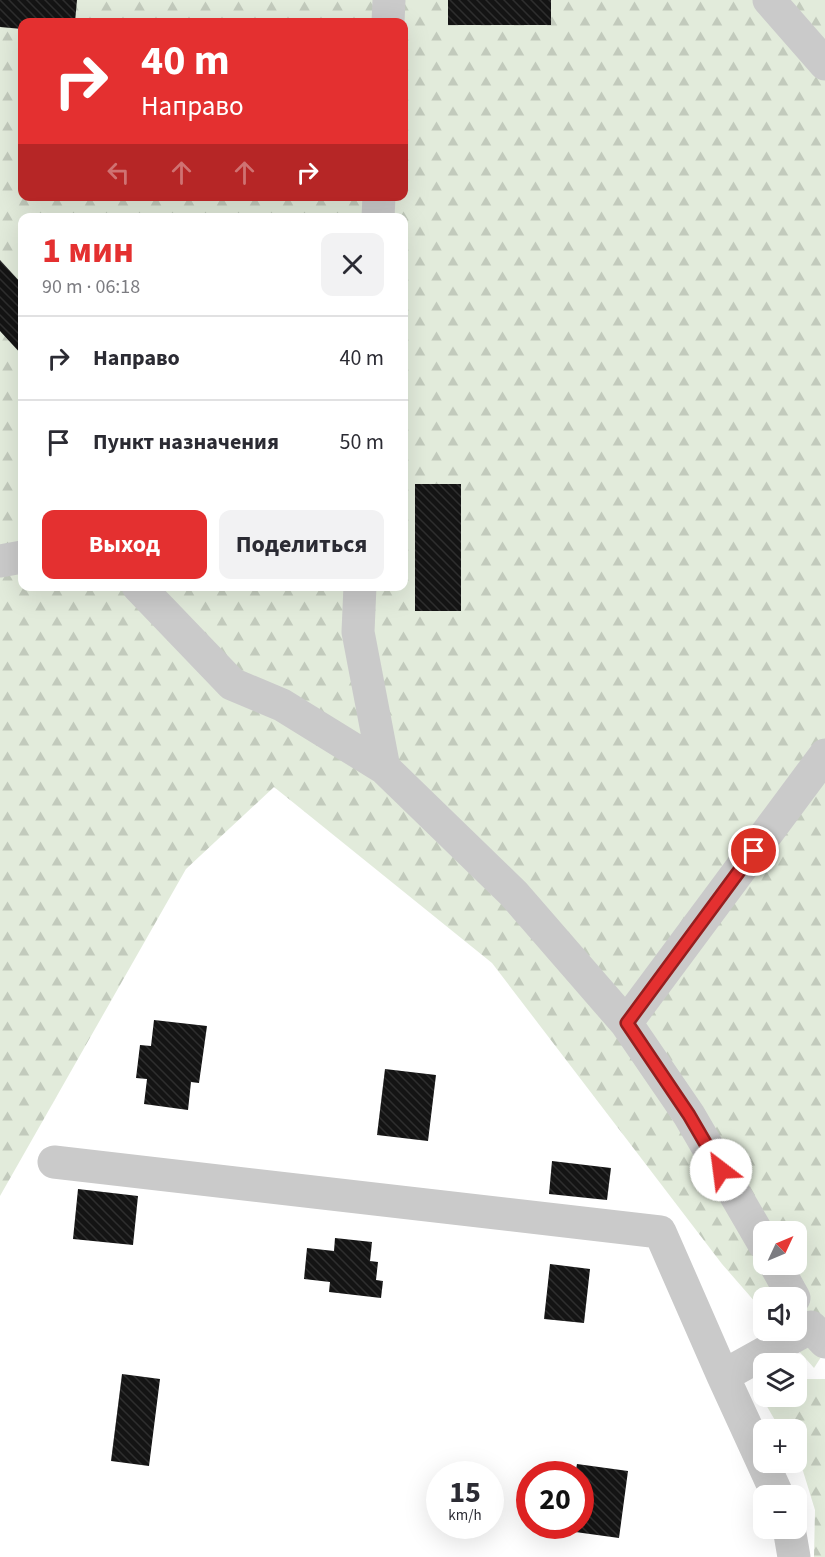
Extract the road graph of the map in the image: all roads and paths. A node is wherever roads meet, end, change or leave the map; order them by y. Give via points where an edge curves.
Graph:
1 (389, 0) edge
2 (769, 0) edge
3 (388, 18) edge
4 (825, 64) edge
5 (18, 558) edge
6 (0, 561) edge
7 (143, 591) edge
8 (360, 591) edge
9 (825, 755) edge
10 (384, 768) junction
11 (627, 1023) junction
12 (54, 1162) dead end
13 (753, 1225) edge
14 (811, 1324) edge
15 (723, 1376) junction
16 (773, 1485) edge
17 (791, 1539) edge
18 (794, 1557) edge

1 - 3 street
2 - 4 street
5 - 6 street
7 - 10 street via 232,684 282,705
8 - 10 street via 358,632
9 - 11 street
10 - 11 street via 514,894
11 - 13 street via 689,1115
12 - 15 street via 660,1232
14 - 15 street
15 - 16 street
17 - 18 street

